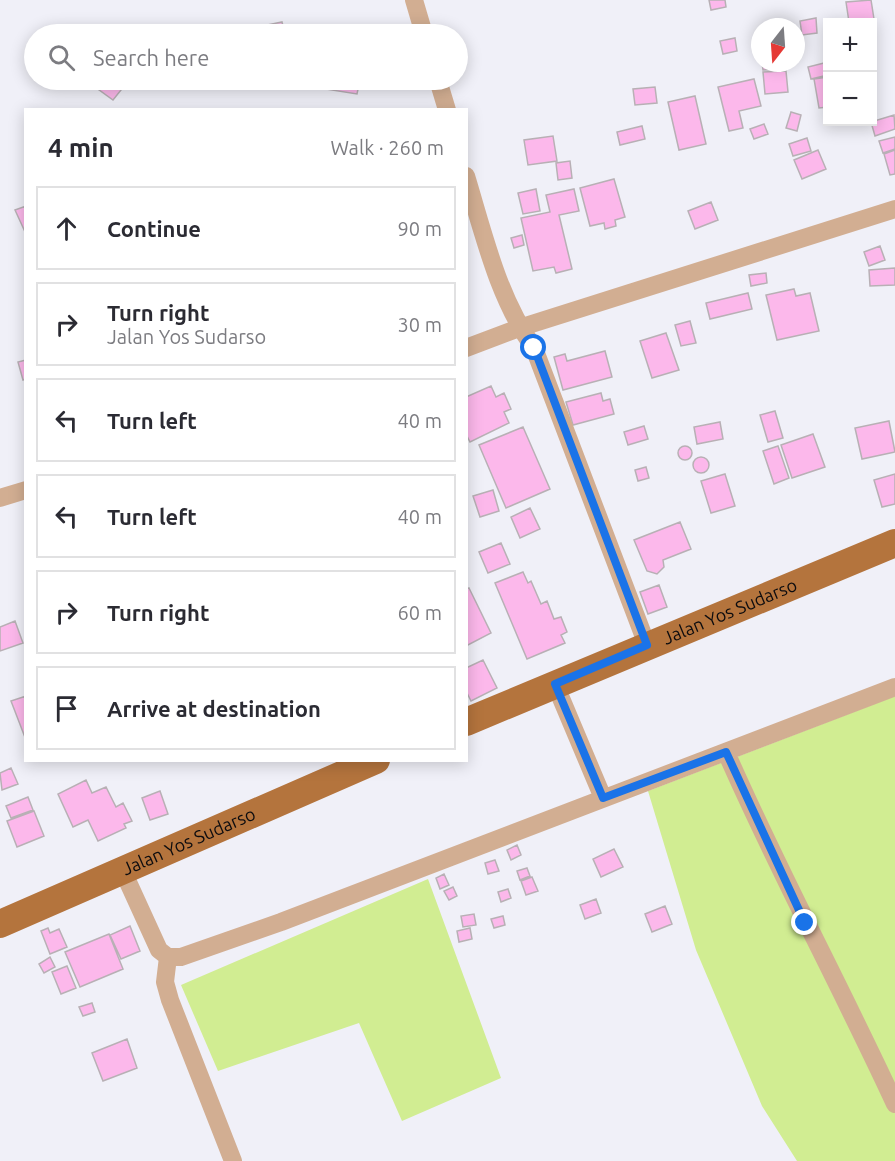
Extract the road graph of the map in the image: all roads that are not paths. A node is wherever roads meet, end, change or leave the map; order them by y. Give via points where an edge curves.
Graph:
1 (414, 0) edge
2 (421, 24) edge
3 (441, 90) edge
4 (446, 108) edge
5 (468, 183) edge
6 (895, 209) edge
7 (519, 328) junction
8 (468, 347) edge
9 (24, 491) edge
10 (0, 498) edge
11 (895, 543) edge
12 (647, 645) junction
13 (555, 684) junction
14 (895, 687) edge
15 (468, 721) edge
16 (726, 752) junction
17 (371, 762) edge
18 (603, 798) junction
19 (122, 869) junction
20 (0, 924) edge
21 (168, 957) junction
22 (895, 1104) edge
23 (233, 1161) edge

1 - 2 street
3 - 4 street
5 - 7 street via 490,256
6 - 7 street
7 - 8 street
7 - 12 street via 534,348
9 - 10 street
11 - 12 main road, Jalan Yos Sudarso
12 - 13 main road, Jalan Yos Sudarso
13 - 15 main road, Jalan Yos Sudarso
13 - 18 street
14 - 16 street
16 - 18 street
16 - 22 street
17 - 19 main road, Jalan Yos Sudarso
18 - 21 street via 228,942 181,957
19 - 20 main road, Jalan Yos Sudarso
19 - 21 street via 159,951
21 - 23 street via 165,982 170,1000

